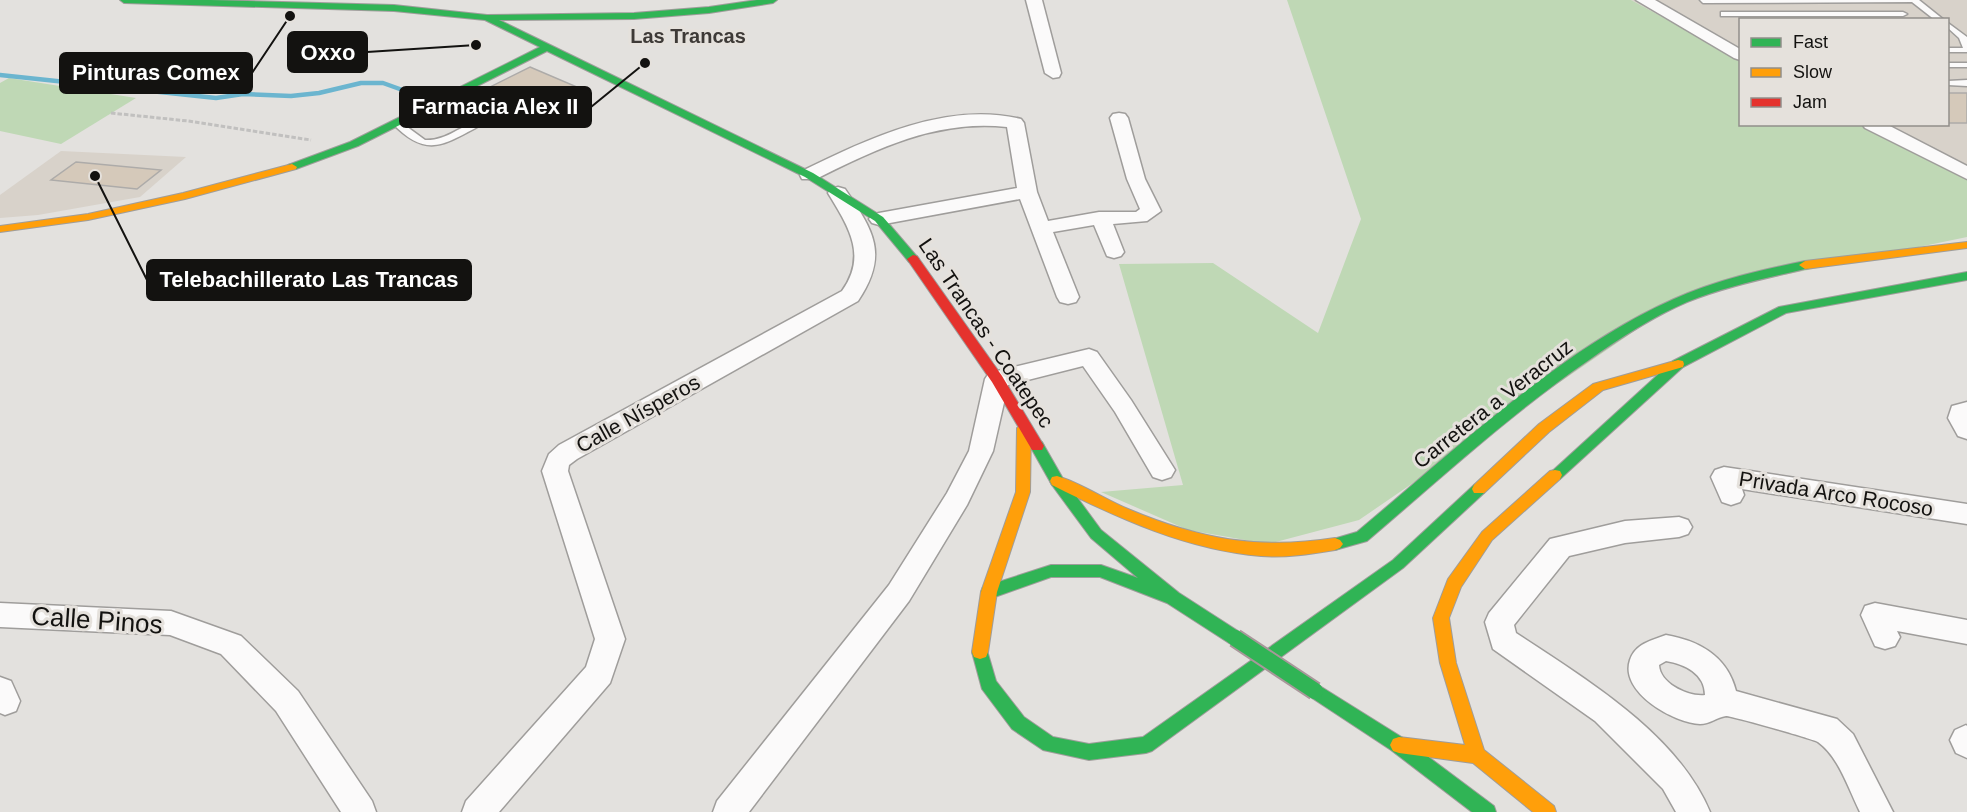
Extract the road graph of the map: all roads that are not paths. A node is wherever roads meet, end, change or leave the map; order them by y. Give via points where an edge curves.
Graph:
1 (124, 0) edge
2 (773, 0) edge
3 (1034, 0) edge
4 (1644, 0) edge
5 (1666, 0) edge
6 (1791, 0) edge
7 (1702, 1) edge
8 (397, 4) edge
9 (1724, 14) junction
10 (1904, 14) dead end
11 (1810, 17) edge
12 (487, 18) junction
13 (1937, 18) edge
14 (1739, 23) edge
15 (1949, 26) edge
16 (1739, 41) edge
17 (548, 47) junction
18 (1967, 49) edge
19 (1949, 50) edge
20 (1739, 54) edge
21 (1949, 65) edge
22 (1967, 65) edge
23 (1053, 73) dead end
24 (1949, 83) edge
25 (1967, 83) edge
26 (1119, 118) dead end
27 (480, 122) dead end
28 (396, 123) junction
29 (1875, 126) edge
30 (1900, 126) edge
31 (1967, 156) edge
32 (1967, 173) edge
33 (809, 175) junction
34 (1027, 192) junction
35 (837, 193) junction
36 (1101, 218) junction
37 (879, 219) junction
38 (1042, 228) junction
39 (0, 229) edge
40 (1961, 245) edge
41 (1114, 252) dead end
42 (1967, 276) edge
43 (1945, 280) junction
44 (1068, 297) dead end
45 (1582, 359) junction
46 (1678, 364) junction
47 (997, 379) junction
48 (1024, 428) junction
49 (1544, 428) junction
50 (1162, 470) dead end
51 (1057, 481) junction
52 (1731, 495) dead end
53 (1967, 514) edge
54 (1679, 527) dead end
55 (989, 592) junction
56 (1173, 598) junction
57 (4, 622) edge
58 (1967, 632) edge
59 (1885, 638) dead end
60 (1720, 701) dead end
61 (1397, 744) junction
62 (1477, 755) junction
63 (360, 812) edge
64 (478, 812) edge
65 (729, 812) edge
66 (1487, 812) edge
67 (1546, 812) edge
68 (1694, 812) edge
69 (1876, 812) edge

1 - 8 main road
2 - 12 main road via 634,16
3 - 23 street
4 - 20 street
5 - 16 street
6 - 7 lane
6 - 11 lane
6 - 13 lane via 1914,0
7 - 9 lane
8 - 12 main road
9 - 11 lane
9 - 14 lane
10 - 11 lane
12 - 17 main road, Las Trancas - Coatepec
15 - 18 lane via 1963,37
17 - 28 main road
17 - 33 main road, Las Trancas - Coatepec
18 - 19 lane
21 - 22 lane
24 - 25 lane
26 - 36 street via 1136,179 1151,211 1135,218
27 - 28 lane via 428,144
28 - 39 main road via 354,144 278,172 88,217
29 - 32 street
30 - 31 street
33 - 34 street via 864,148 911,131 966,121 999,120 1015,123
33 - 35 main road, Las Trancas - Coatepec
34 - 37 street
34 - 38 street
35 - 37 main road, Las Trancas - Coatepec
35 - 64 street, Calle Nísperos via 860,230 867,257 862,276 850,296 558,461 555,471 610,639 599,674
36 - 38 street
36 - 41 street
37 - 47 main road, Las Trancas - Coatepec via 904,247
38 - 44 street
40 - 43 main road via 1906,262 1920,274
40 - 45 main road, Carretera a Veracruz via 1749,276 1694,295 1643,319
42 - 43 main road
43 - 46 main road via 1783,310
45 - 49 main road
45 - 51 main road, Carretera a Veracruz via 1501,420 1362,537 1321,548 1266,552 1181,536 1113,510
46 - 49 main road via 1598,387
46 - 62 main road via 1487,536 1454,584 1441,618 1448,663
47 - 48 main road, Las Trancas - Coatepec
47 - 50 street via 1089,357
47 - 65 street via 981,451 958,498 905,583
48 - 51 main road, Las Trancas - Coatepec
48 - 55 main road via 1023,492
49 - 55 main road via 1398,564 1146,745 1089,752 1049,744 1018,723 988,684 979,649
51 - 56 main road, Las Trancas - Coatepec via 1096,534
52 - 53 street, Privada Arco Rocoso via 1724,477
54 - 68 street via 1625,532 1560,547 1499,622 1503,640 1606,711 1674,778
55 - 56 main road via 1051,571 1101,571
56 - 61 main road, Las Trancas - Coatepec, bridge
57 - 63 street, Calle Pinos via 171,623 231,645 287,701
58 - 59 street via 1875,615
60 - 69 street via 1826,729 1842,744
61 - 62 main road, Las Trancas - Coatepec
61 - 66 main road, Las Trancas - Coatepec
62 - 67 main road

